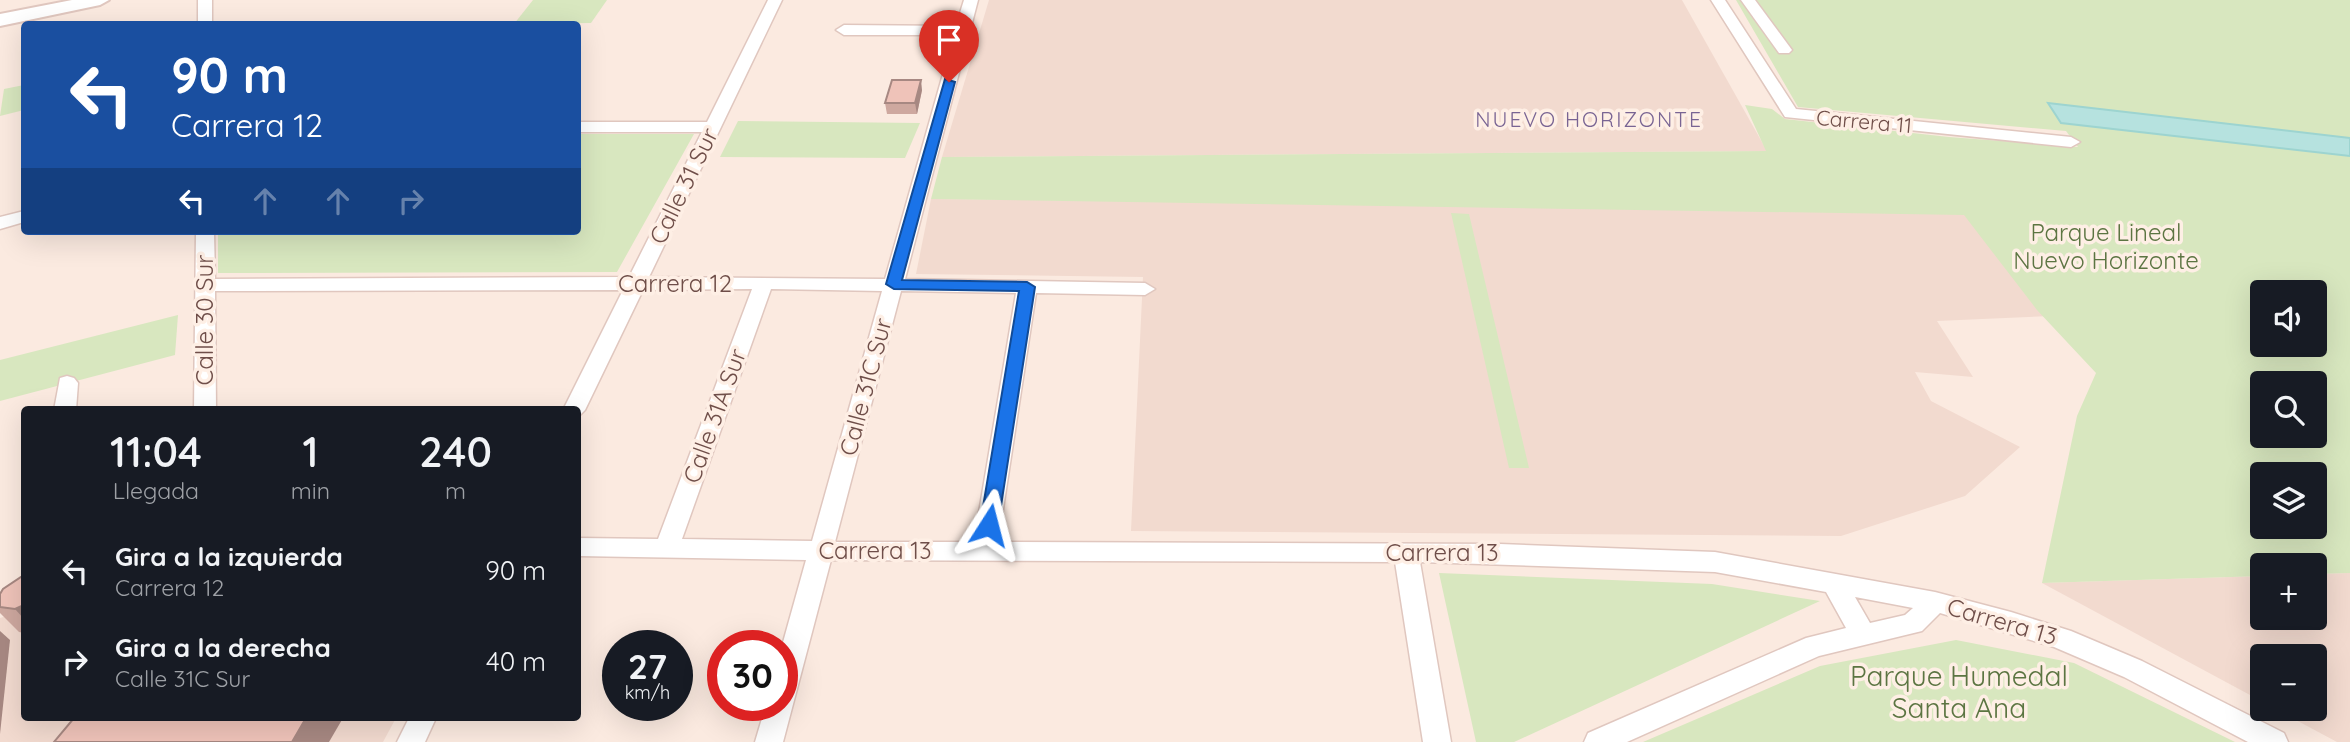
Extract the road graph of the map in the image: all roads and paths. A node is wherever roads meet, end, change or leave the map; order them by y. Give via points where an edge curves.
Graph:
1 (100, 0) edge
2 (205, 0) edge
3 (775, 0) edge
4 (971, 0) edge
5 (1718, 0) edge
6 (1748, 0) edge
7 (0, 20) edge
8 (205, 21) edge
9 (844, 30) dead end
10 (963, 31) junction
11 (1784, 50) dead end
12 (581, 127) edge
13 (713, 127) junction
14 (2071, 142) dead end
15 (21, 218) edge
16 (0, 223) edge
17 (205, 235) edge
18 (764, 283) junction
19 (637, 284) junction
20 (894, 284) junction
21 (205, 285) junction
22 (1027, 287) junction
23 (1145, 289) dead end
24 (67, 383) dead end
25 (65, 406) edge
26 (205, 406) edge
27 (576, 406) edge
28 (581, 547) edge
29 (666, 549) junction
30 (821, 551) junction
31 (985, 551) junction
32 (1406, 553) junction
33 (1834, 584) junction
34 (1935, 603) junction
35 (798, 635) edge
36 (1863, 635) junction
37 (422, 721) edge
38 (775, 721) edge
39 (411, 742) edge
40 (769, 742) edge
41 (1437, 742) edge
42 (1598, 742) edge
43 (2274, 742) edge

1 - 7 street
2 - 8 street
3 - 13 street, Calle 31 Sur
4 - 10 street, Calle 31C Sur
5 - 14 street, Carrera 11 via 1791,113
6 - 11 street
9 - 10 street
10 - 20 street, Calle 31C Sur
12 - 13 street
13 - 19 street, Calle 31 Sur
15 - 16 street
17 - 21 street, Calle 30 Sur
18 - 19 street, Carrera 12
18 - 20 street, Carrera 12
18 - 29 street, Calle 31A Sur
19 - 21 street, Carrera 12
19 - 27 street, Calle 31 Sur
20 - 22 street, Carrera 12
20 - 30 street, Calle 31C Sur
21 - 26 street, Calle 30 Sur
22 - 23 street, Carrera 12
22 - 31 street
24 - 25 street
28 - 29 street, Carrera 13
29 - 30 street, Carrera 13
30 - 31 street, Carrera 13
30 - 35 street, Calle 31C Sur
31 - 32 street, Carrera 13
32 - 33 street, Carrera 13 via 1715,562
32 - 41 street
33 - 34 street, Carrera 13
33 - 36 street
34 - 36 street via 1913,624
34 - 43 street, Carrera 13 via 2062,639 2133,669
36 - 42 street via 1815,646
37 - 39 street
38 - 40 street

